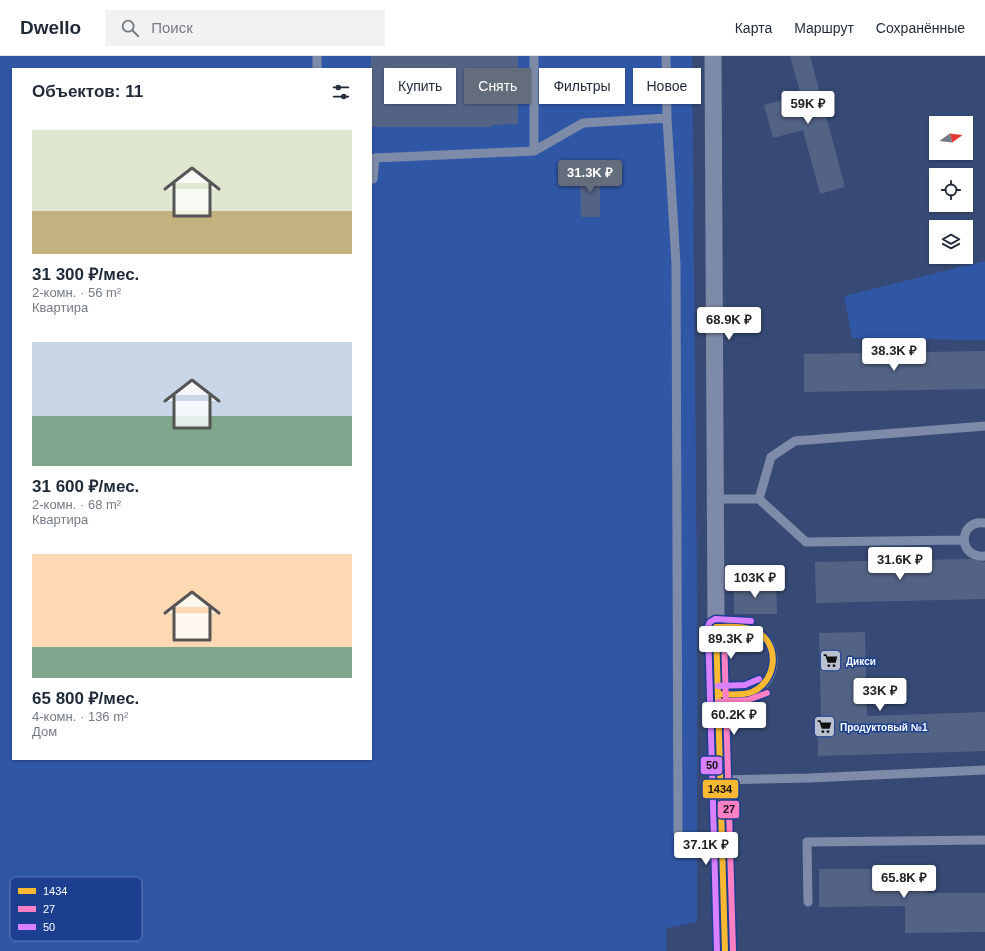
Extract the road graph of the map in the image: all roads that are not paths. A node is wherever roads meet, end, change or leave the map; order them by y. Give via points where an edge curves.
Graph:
1 (317, 56) edge
2 (534, 56) edge
3 (666, 56) edge
4 (713, 56) edge
5 (317, 68) edge
6 (667, 118) junction
7 (534, 151) junction
8 (372, 179) edge
9 (985, 426) edge
10 (716, 499) junction
11 (759, 499) junction
12 (985, 523) edge
13 (964, 540) junction
14 (985, 556) edge
15 (716, 627) junction
16 (718, 694) junction
17 (985, 770) edge
18 (721, 780) junction
19 (678, 833) dead end
20 (985, 840) edge
21 (808, 902) dead end
22 (726, 951) edge

1 - 5 lane
2 - 7 lane
3 - 6 lane
4 - 10 street
6 - 7 lane via 583,123
6 - 19 lane via 676,264
7 - 8 lane via 375,158
9 - 11 lane via 795,441 771,457
10 - 11 lane
10 - 15 street
11 - 13 lane via 806,542
12 - 13 lane via 972,525
13 - 14 lane via 972,555
15 - 16 street
15 - 16 lane via 751,629 761,634 774,654 774,666 770,677 762,686 752,692
16 - 18 street
17 - 18 lane
18 - 22 street
20 - 21 lane via 807,842

